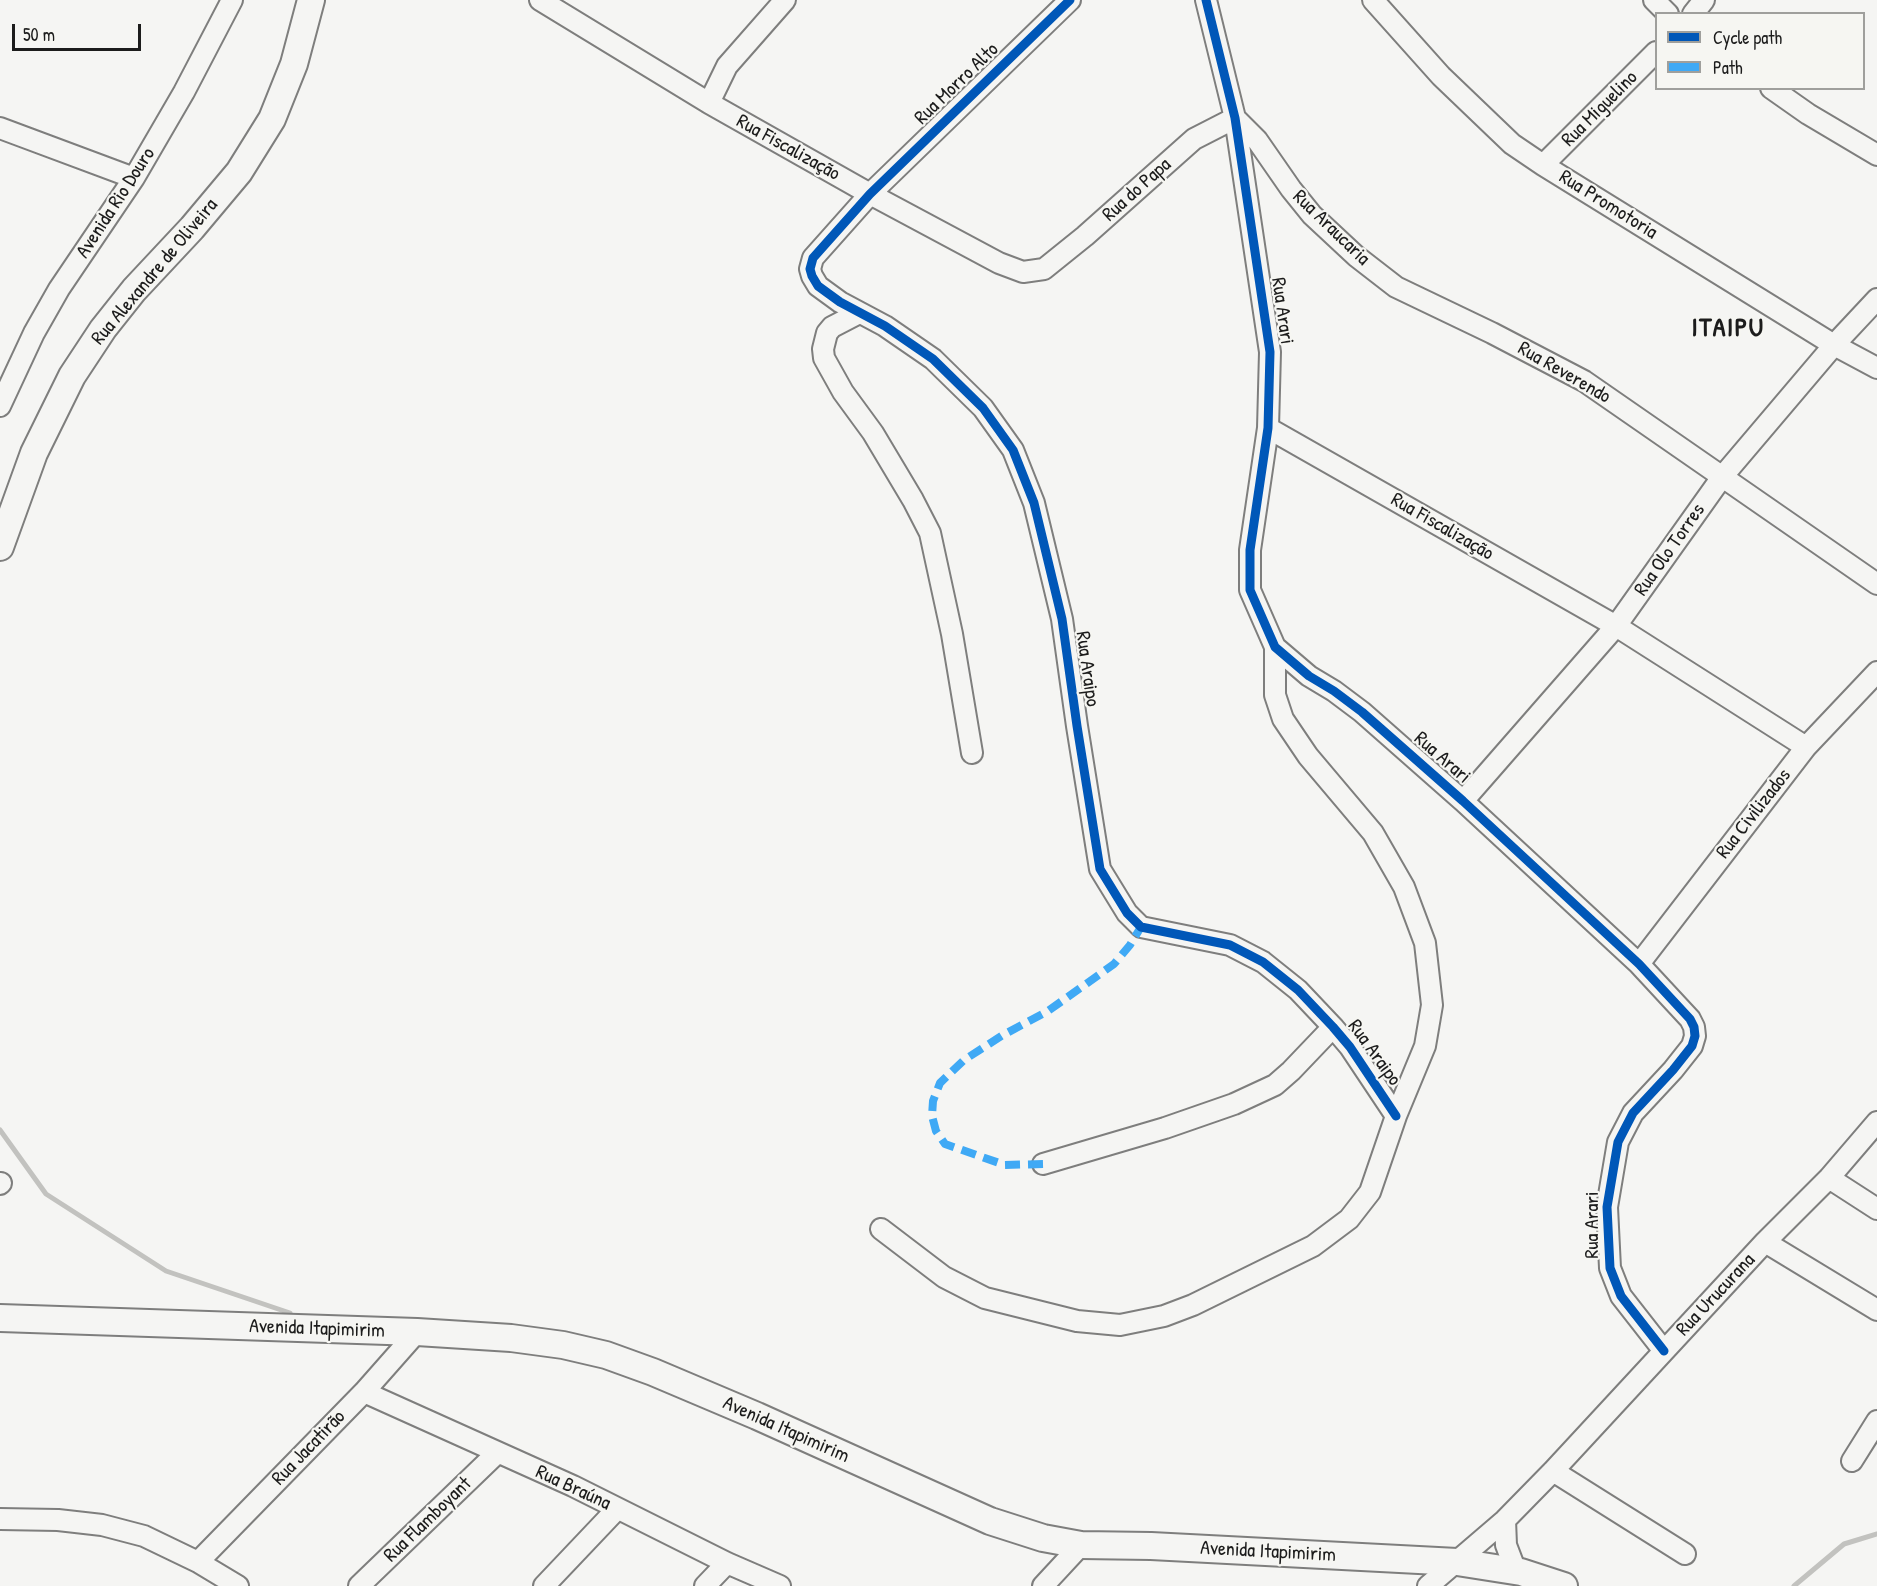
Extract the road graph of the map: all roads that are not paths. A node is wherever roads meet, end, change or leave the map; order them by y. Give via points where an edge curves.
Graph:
1 (232, 0) edge
2 (310, 0) edge
3 (785, 0) edge
4 (1070, 0) edge
5 (1206, 0) edge
6 (1373, 0) edge
7 (1654, 0) edge
8 (1704, 0) edge
9 (548, 2) edge
10 (1666, 12) edge
11 (1695, 12) edge
12 (1655, 53) edge
13 (1774, 90) edge
14 (709, 103) junction
15 (1235, 118) junction
16 (0, 128) edge
17 (1877, 155) edge
18 (1543, 165) junction
19 (134, 178) junction
20 (870, 194) junction
21 (1044, 268) joint
22 (1396, 287) joint
23 (1877, 299) edge
24 (859, 313) junction
25 (1834, 345) junction
26 (1877, 368) edge
27 (0, 406) edge
28 (1268, 428) junction
29 (1722, 477) junction
30 (0, 547) edge
31 (1877, 584) edge
32 (1616, 626) junction
33 (1275, 647) junction
34 (1877, 672) edge
35 (1806, 747) junction
36 (972, 753) dead end
37 (1463, 801) junction
38 (1639, 964) junction
39 (1333, 1027) junction
40 (1396, 1116) junction
41 (1877, 1122) edge
42 (1043, 1164) dead end
43 (1829, 1178) junction
44 (1877, 1209) edge
45 (881, 1229) dead end
46 (1765, 1242) junction
47 (1877, 1310) edge
48 (0, 1318) edge
49 (417, 1332) junction
50 (1664, 1351) junction
51 (364, 1392) junction
52 (1877, 1421) edge
53 (497, 1453) junction
54 (1852, 1461) dead end
55 (1553, 1471) junction
56 (617, 1509) junction
57 (0, 1519) edge
58 (1505, 1520) junction
59 (1081, 1545) junction
60 (1685, 1554) dead end
61 (198, 1562) junction
62 (1457, 1562) junction
63 (727, 1563) junction
64 (1521, 1572) junction
65 (238, 1586) edge
66 (358, 1586) edge
67 (544, 1586) edge
68 (705, 1586) edge
69 (780, 1586) edge
70 (1043, 1586) edge
71 (1428, 1586) edge
72 (1564, 1586) edge

1 - 19 street, Avenida Rio Douro
2 - 30 main road, Rua Alexandre de Oliveira via 294,64 273,119 239,172 134,290 72,376 34,453
3 - 14 street via 727,66
4 - 20 street, Rua Morro Alto
5 - 15 street
6 - 18 street, Rua Promotoria via 1441,76 1512,144
7 - 10 street
8 - 11 street
9 - 14 street, Rua Fiscalização
12 - 18 street, Rua Miguelino
13 - 17 street
14 - 20 street, Rua Fiscalização
15 - 21 street, Rua do Papa via 1194,140
15 - 22 street, Rua Araucaria via 1257,140 1312,215
15 - 28 street, Rua Arari via 1270,352
16 - 19 street
18 - 25 street, Rua Promotoria
19 - 27 street, Avenida Rio Douro via 59,289
20 - 21 street, Rua Fiscalização via 999,263 1023,272
20 - 24 street, Rua Araipo via 813,258 810,268 818,286
22 - 29 street, Rua Reverendo via 1584,381
23 - 25 street, Rua Olo Torres
24 - 36 street via 827,333 824,358 879,442 930,533
24 - 39 street, Rua Araipo via 933,359 982,408 1013,450 1035,503 1062,619 1100,869 1127,913 1141,927 1230,945 1263,962 1298,990
25 - 26 street, Rua Promotoria
25 - 29 street, Rua Olo Torres
28 - 32 street, Rua Fiscalização
28 - 33 street, Rua Arari via 1250,550 1250,590
29 - 31 street
29 - 32 street, Rua Olo Torres
32 - 35 street
32 - 37 street, Rua Olo Torres
33 - 37 street, Rua Arari via 1362,712
33 - 40 street via 1275,695 1283,719 1308,756 1373,833 1404,887 1425,943 1432,1005 1425,1046
34 - 35 street, Rua Civilizados
35 - 38 street, Rua Civilizados
37 - 38 street, Rua Arari
38 - 50 street, Rua Arari via 1690,1019 1695,1036 1673,1070 1633,1113 1618,1142 1607,1207 1610,1268 1621,1296
39 - 40 street, Rua Araipo
39 - 42 street via 1275,1085 1165,1128
40 - 45 street via 1370,1192 1349,1220 1313,1246 1164,1316 1120,1325 1077,1321 985,1298 944,1277
41 - 43 street, Rua Urucurana
43 - 44 street
43 - 46 street, Rua Urucurana
46 - 47 street
46 - 50 street, Rua Urucurana
48 - 49 main road, Avenida Itapimirim
49 - 51 street, Rua Jacatirão
49 - 59 main road, Avenida Itapimirim via 512,1338 606,1355 758,1416 990,1521
50 - 55 street, Rua Urucurana
51 - 53 street, Rua Braúna
51 - 61 street, Rua Jacatirão
52 - 54 street
53 - 56 street, Rua Braúna
53 - 66 street, Rua Flamboyant
55 - 58 street, Rua Urucurana
55 - 60 street
56 - 63 street, Rua Braúna
56 - 67 street
57 - 61 street via 102,1525 144,1536
58 - 62 street, Rua Urucurana
58 - 64 street via 1506,1545 1514,1566
59 - 62 main road, Avenida Itapimirim
59 - 70 street
61 - 65 street
62 - 64 main road, Avenida Itapimirim
62 - 71 street, Rua Urucurana
63 - 68 street
63 - 69 street, Rua Braúna
64 - 72 main road, Avenida Itapimirim

